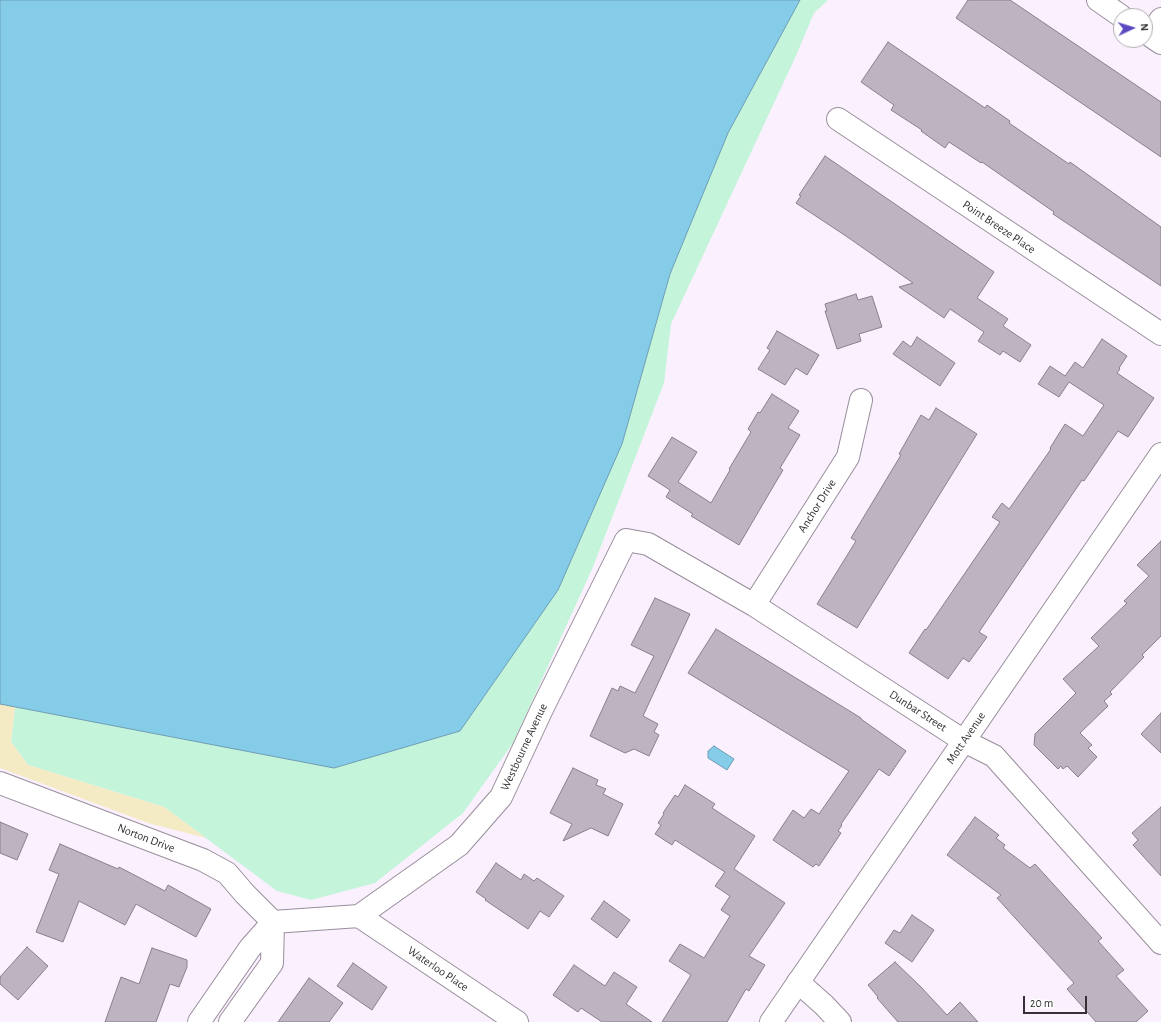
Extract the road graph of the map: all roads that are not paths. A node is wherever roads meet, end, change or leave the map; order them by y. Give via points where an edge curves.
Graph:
1 (1098, 0) edge
2 (1113, 10) edge
3 (838, 119) dead end
4 (1161, 334) edge
5 (861, 400) dead end
6 (1161, 454) edge
7 (626, 540) joint
8 (754, 605) junction
9 (964, 741) junction
10 (0, 783) edge
11 (359, 916) junction
12 (273, 922) junction
13 (1161, 943) edge
14 (798, 982) junction
15 (199, 1022) edge
16 (230, 1022) edge
17 (517, 1022) edge
18 (772, 1022) edge
19 (840, 1022) edge

1 - 2 street
3 - 4 street, Point Breeze Place
5 - 8 street, Anchor Drive via 848,457
6 - 9 street, Mott Avenue
7 - 8 street, Dunbar Street via 648,544
7 - 11 street, Westbourne Avenue via 501,797 459,845
8 - 9 street, Dunbar Street
9 - 13 street, Dunbar Street via 994,756
9 - 14 street, Mott Avenue
10 - 12 street, Norton Drive via 203,860 227,873
11 - 12 street
11 - 17 street, Waterloo Place
12 - 15 street via 250,948
12 - 16 street via 272,963
14 - 18 street, Mott Avenue
14 - 19 street

